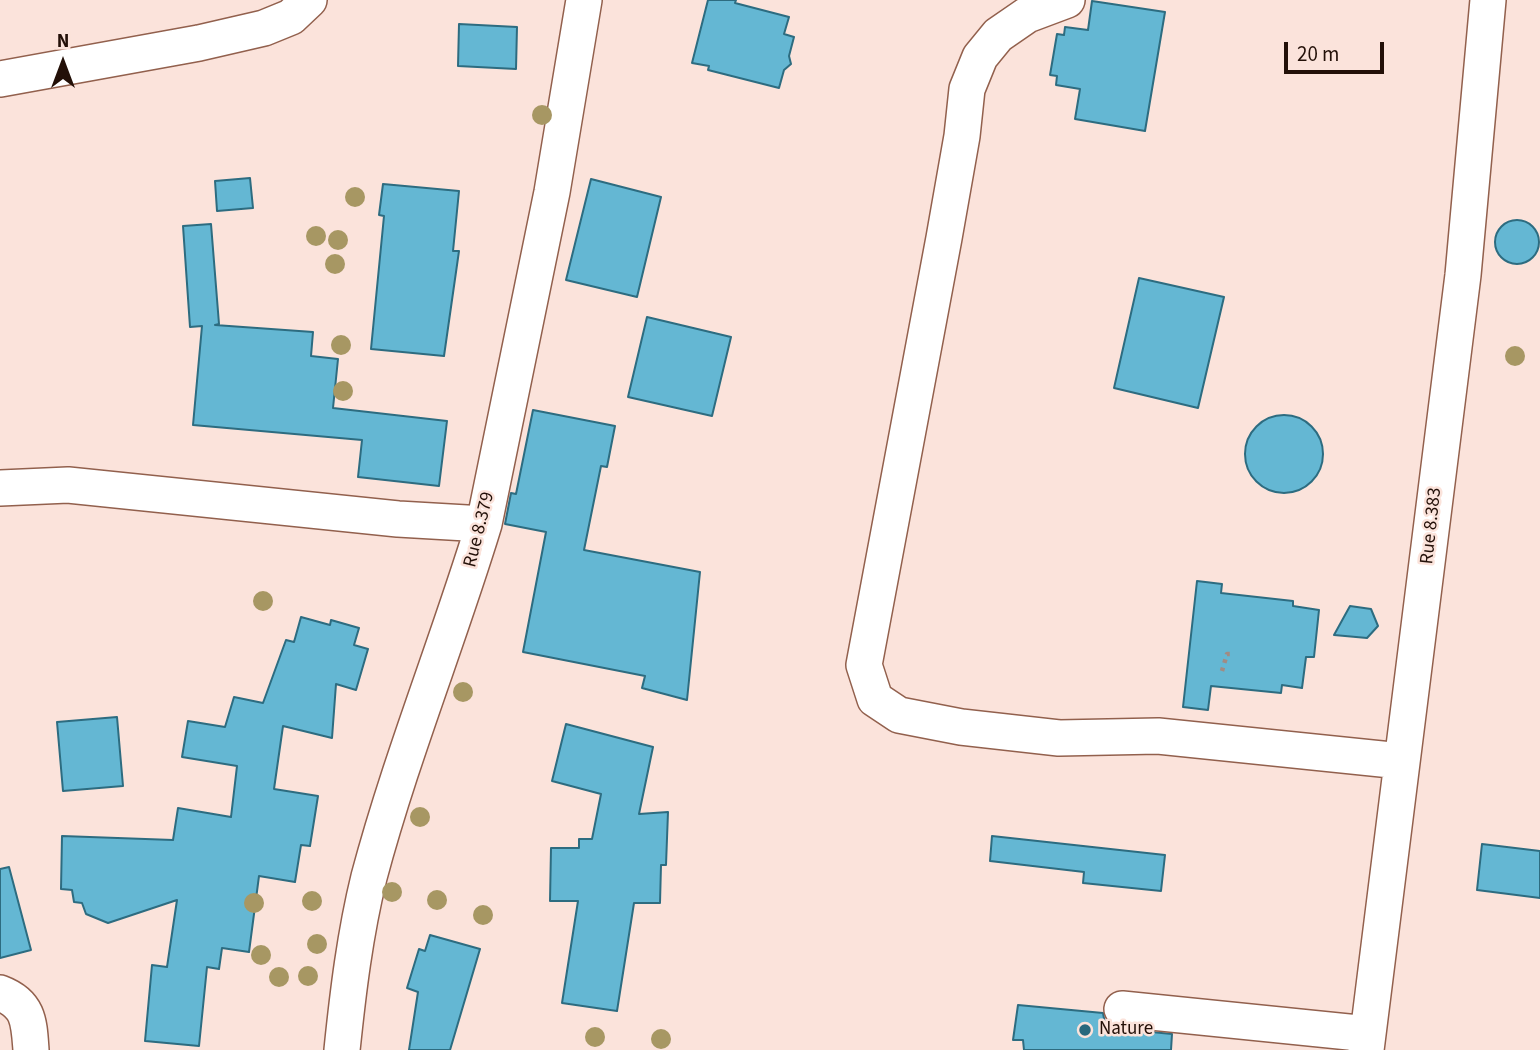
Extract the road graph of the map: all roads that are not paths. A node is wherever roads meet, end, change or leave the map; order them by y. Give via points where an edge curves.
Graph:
1 (309, 0) edge
2 (584, 0) edge
3 (1067, 0) edge
4 (1488, 0) edge
5 (0, 79) edge
6 (0, 488) edge
7 (484, 524) junction
8 (1401, 761) junction
9 (0, 993) edge
10 (1122, 1009) dead end
11 (1367, 1042) edge
12 (31, 1050) edge
13 (342, 1050) edge

1 - 5 street via 291,17 264,28
2 - 7 street, Rue 8.379 via 552,192
3 - 8 street via 1027,15 998,35 980,57 967,89 944,238 864,665 876,699 899,715 961,727 1059,738 1157,736
4 - 8 street, Rue 8.383 via 1463,275
6 - 7 street via 68,485
7 - 13 street, Rue 8.379 via 418,714 369,878
8 - 11 street, Rue 8.383
9 - 12 street via 16,998 28,1018
10 - 11 street

